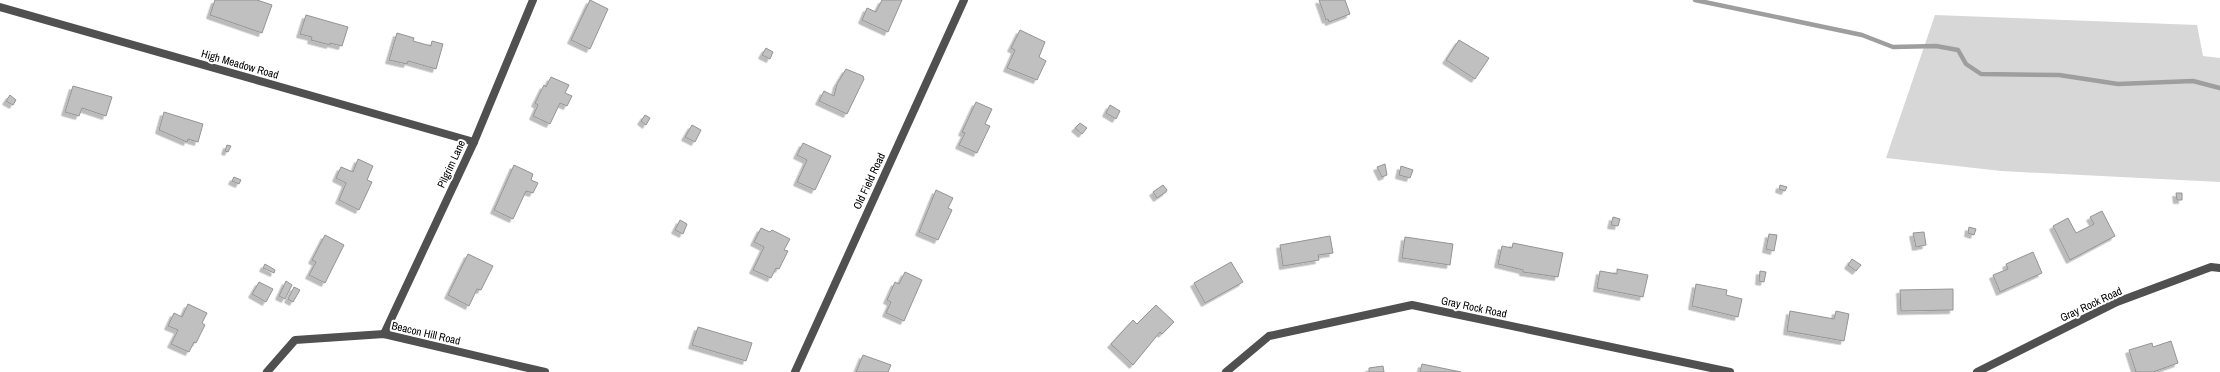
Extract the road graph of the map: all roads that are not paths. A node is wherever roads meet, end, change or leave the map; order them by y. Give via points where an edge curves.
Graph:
1 (533, 0) edge
2 (964, 0) edge
3 (0, 7) edge
4 (474, 142) junction
5 (2220, 268) edge
6 (384, 334) junction
7 (267, 372) edge
8 (545, 372) edge
9 (794, 372) edge
10 (1226, 372) edge
11 (1730, 372) edge
12 (1977, 372) edge

1 - 4 street, Pilgrim Lane
2 - 9 street, Old Field Road
3 - 4 street, High Meadow Road
4 - 6 street, Pilgrim Lane
5 - 12 street, Gray Rock Road via 2211,267 2117,302
6 - 7 street, Beacon Hill Road via 295,340
6 - 8 street, Beacon Hill Road
10 - 11 street, Gray Rock Road via 1269,336 1412,305

